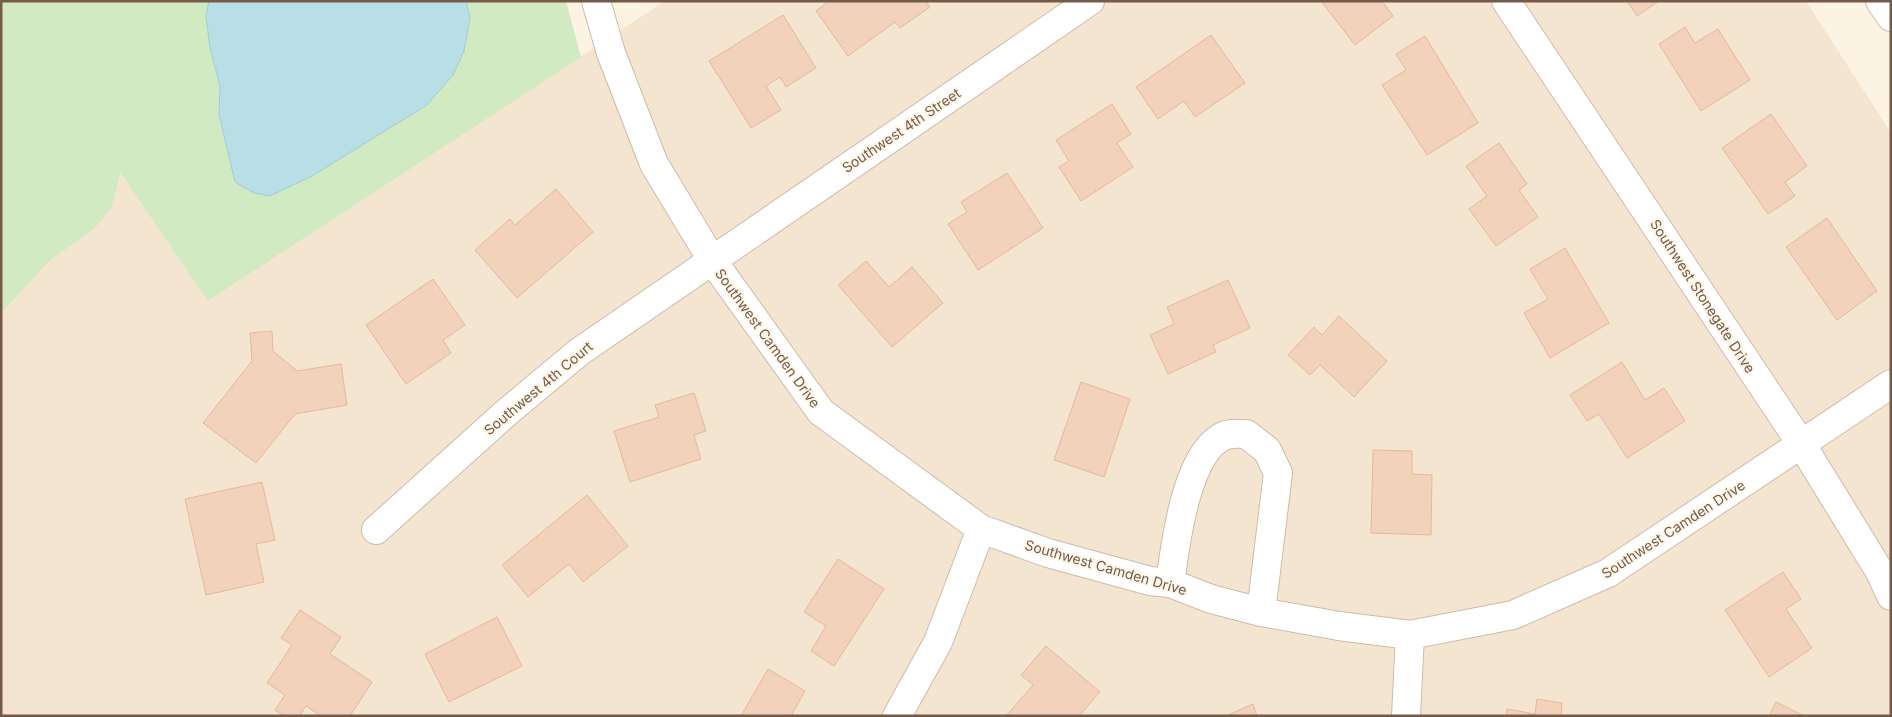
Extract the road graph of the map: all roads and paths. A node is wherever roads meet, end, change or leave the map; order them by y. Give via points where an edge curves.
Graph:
1 (596, 1) edge
2 (1090, 1) edge
3 (1506, 1) edge
4 (1880, 1) edge
5 (1891, 17) edge
6 (712, 260) junction
7 (1891, 384) edge
8 (1802, 445) junction
9 (980, 529) junction
10 (376, 530) dead end
11 (1170, 583) junction
12 (1891, 596) edge
13 (1261, 612) junction
14 (1410, 635) junction
15 (897, 716) edge
16 (1406, 716) edge

1 - 6 street, Southwest Camden Drive via 611,53 654,164
2 - 6 street, Southwest 4th Street
3 - 8 street, Southwest Stonegate Drive
4 - 5 street
6 - 9 street, Southwest Camden Drive via 821,412
6 - 10 street, Southwest 4th Court via 579,352
7 - 8 street, Southwest Camden Drive
8 - 12 street, Southwest Stonegate Drive via 1876,564
8 - 14 street, Southwest Camden Drive via 1608,574 1513,615
9 - 11 street, Southwest Camden Drive via 1048,553
9 - 15 street via 938,642
11 - 13 street, Southwest Camden Drive
11 - 13 street via 1180,519 1194,471 1211,446 1226,435 1246,434 1267,450 1278,473
13 - 14 street, Southwest Camden Drive
14 - 16 street

